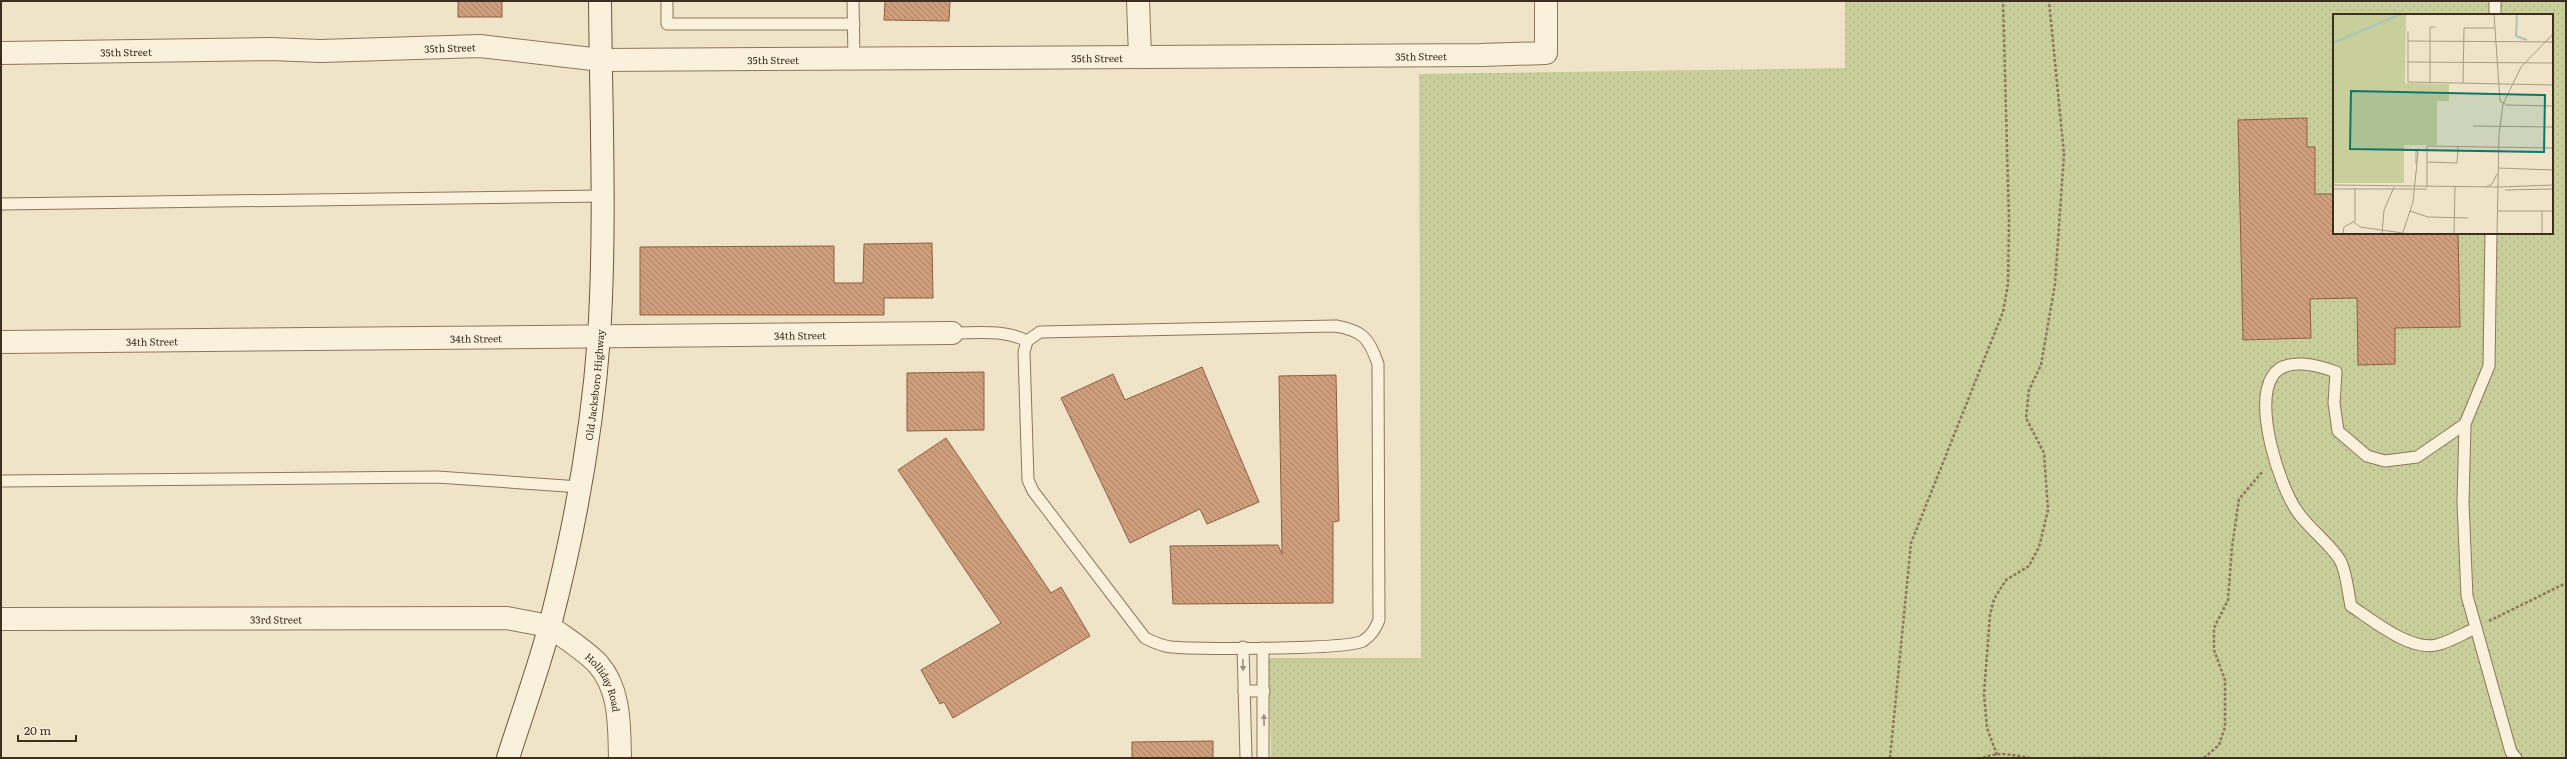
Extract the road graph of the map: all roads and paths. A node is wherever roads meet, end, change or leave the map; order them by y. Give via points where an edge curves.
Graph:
1 (600, 1) edge
2 (667, 1) edge
3 (853, 1) edge
4 (1138, 1) edge
5 (1546, 1) edge
6 (2003, 1) edge
7 (2049, 1) edge
8 (2495, 1) edge
9 (2495, 14) edge
10 (854, 24) junction
11 (1, 53) edge
12 (1140, 58) junction
13 (854, 59) junction
14 (601, 60) junction
15 (603, 196) junction
16 (1, 204) edge
17 (2491, 234) edge
18 (952, 333) joint
19 (599, 338) junction
20 (1027, 341) junction
21 (1, 342) edge
22 (2465, 424) junction
23 (2274, 457) junction
24 (1, 481) edge
25 (580, 486) junction
26 (2566, 583) edge
27 (1, 619) edge
28 (550, 626) junction
29 (2476, 628) junction
30 (1243, 647) junction
31 (1263, 648) junction
32 (1244, 691) junction
33 (1264, 691) junction
34 (1998, 755) junction
35 (508, 758) edge
36 (620, 758) edge
37 (1246, 758) edge
38 (1263, 758) edge
39 (1890, 758) edge
40 (1982, 758) edge
41 (2030, 758) edge
42 (2073, 758) edge
43 (2105, 758) edge
44 (2204, 758) edge
45 (2516, 758) edge

1 - 14 street, Old Jacksboro Highway
2 - 10 lane via 667,24
3 - 10 lane
4 - 12 street
5 - 12 street, 35th Street via 1546,53
6 - 39 path via 2008,284 2003,312 1911,543
7 - 34 path via 2064,154 2055,284 2041,365 2029,390 2026,418 2044,453 2048,510 2039,547 2028,566 2006,580 1994,599 1990,615 1984,694 1987,728
8 - 9 lane
10 - 13 lane
11 - 14 street, 35th Street via 217,49 320,51 480,46
12 - 13 street, 35th Street
13 - 14 street, 35th Street
14 - 15 street, Old Jacksboro Highway
15 - 16 lane
15 - 19 street, Old Jacksboro Highway
17 - 22 lane via 2489,366
18 - 19 street, 34th Street
18 - 20 lane via 1003,333 1016,335
19 - 21 street, 34th Street
19 - 25 street, Old Jacksboro Highway
20 - 30 lane via 1024,352 1026,468 1033,491 1144,638 1170,647
20 - 31 lane via 1040,332 1320,326 1350,329 1365,336 1378,364 1379,620 1374,632 1362,641 1346,645
22 - 23 lane via 2417,457 2386,461 2367,456 2338,431 2334,403 2336,372 2315,364 2288,365 2272,376 2266,393 2269,441
22 - 29 lane via 2463,503 2467,596
23 - 29 lane via 2283,485 2296,511 2341,561 2351,606 2391,633 2421,645 2436,645
23 - 44 path via 2240,499 2232,547 2228,600 2214,628 2214,650 2226,680 2225,727 2219,745
24 - 25 lane via 437,477
25 - 28 street, Old Jacksboro Highway
26 - 29 path
27 - 28 street, 33rd Street via 507,618
28 - 35 street, Old Jacksboro Highway
28 - 36 street, Holliday Road via 598,665 609,685 619,709
29 - 45 lane via 2511,752
30 - 31 lane
30 -> 32 lane
31 - 33 lane
32 - 33 lane
32 - 37 lane
38 -> 33 lane
34 - 40 path
34 - 41 path via 2010,754
42 - 43 path

